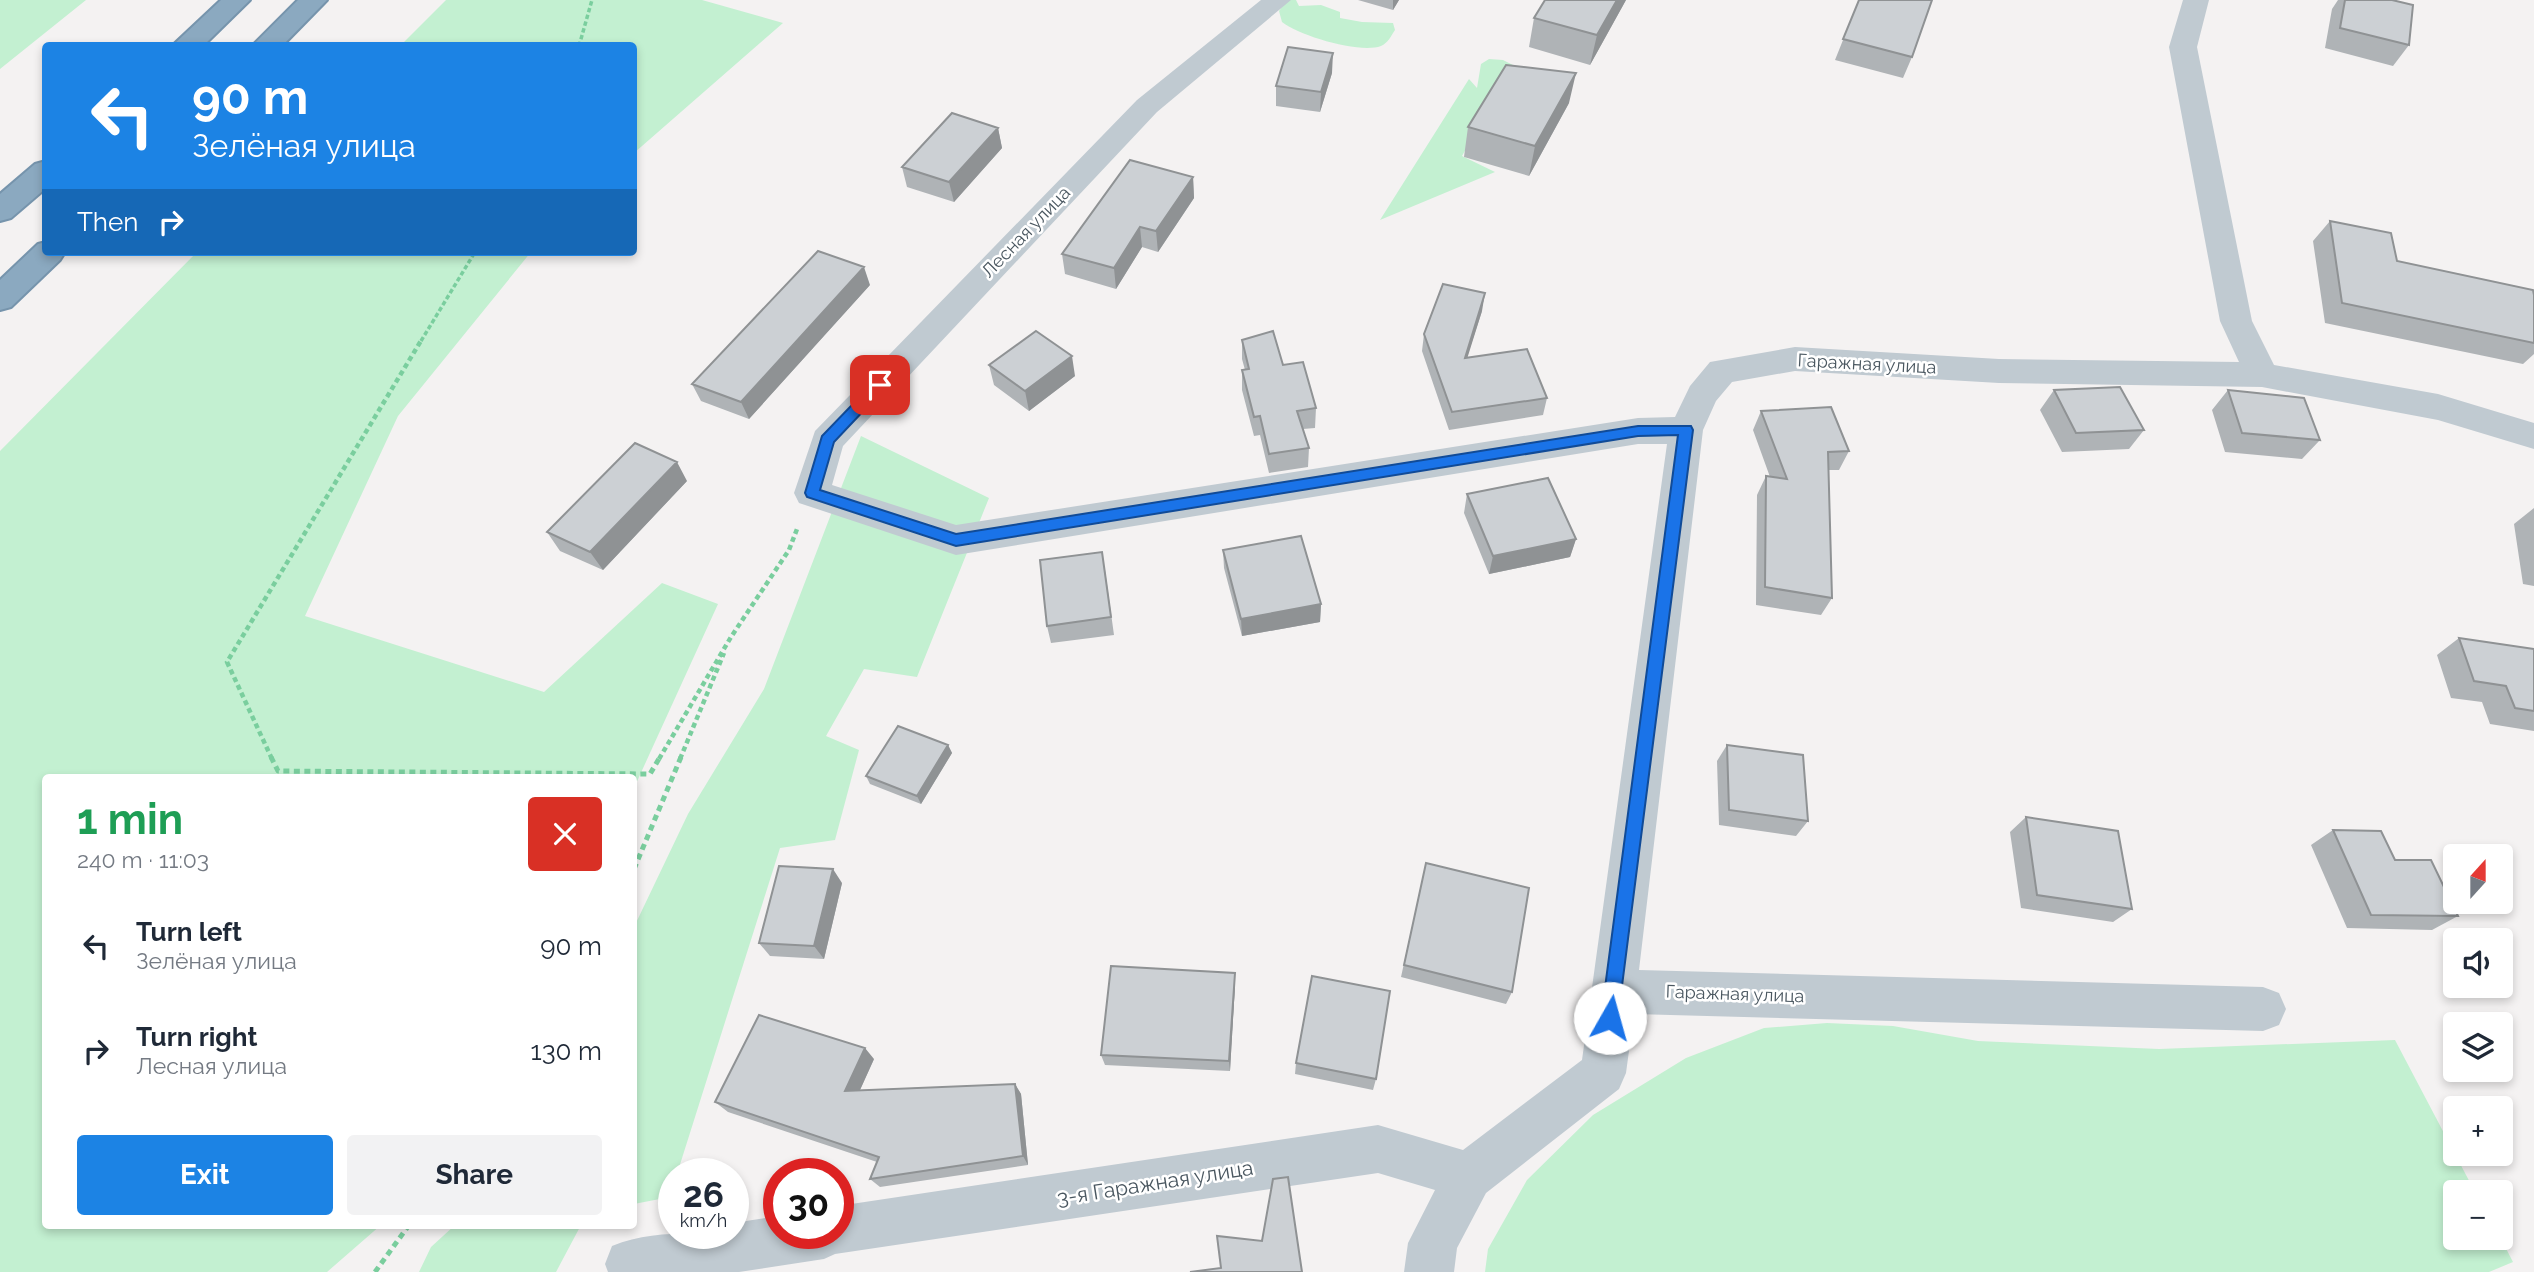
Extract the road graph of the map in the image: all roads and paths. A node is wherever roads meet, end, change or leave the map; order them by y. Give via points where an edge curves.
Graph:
1 (237, 0) edge
2 (314, 0) edge
3 (593, 0) edge
4 (1278, 0) edge
5 (2196, 0) edge
6 (190, 42) edge
7 (270, 42) edge
8 (580, 42) edge
9 (42, 175) edge
10 (0, 212) edge
11 (45, 256) edge
12 (473, 256) edge
13 (0, 299) edge
14 (2262, 375) junction
15 (1686, 430) junction
16 (2534, 436) edge
17 (812, 493) junction
18 (731, 637) junction
19 (637, 862) edge
20 (1614, 991) junction
21 (2263, 1009) dead end
22 (1469, 1176) junction
23 (406, 1229) edge
24 (854, 1229) edge
25 (763, 1243) edge
26 (630, 1264) dead end
27 (375, 1272) edge
28 (1429, 1272) edge

1 - 6 highway
2 - 7 highway
3 - 8 path
4 - 17 street, Лесная улица via 1147,106 827,440
5 - 14 street via 2183,47 2236,321
9 - 10 highway
11 - 13 highway
12 - 18 path via 227,662 278,772 650,774
14 - 15 street, Гаражная улица via 1999,370 1795,359 1722,371 1702,395
14 - 16 street, Гаражная улица via 2438,407
15 - 17 street via 1638,431 956,540
15 - 20 street, Гаражная улица
17 - 18 path via 789,551
18 - 19 path
20 - 21 street, Гаражная улица
20 - 22 street via 1603,1073
22 - 24 street, 3-я Гаражная улица via 1378,1149
22 - 28 street via 1433,1243
23 - 27 path
25 - 26 street

